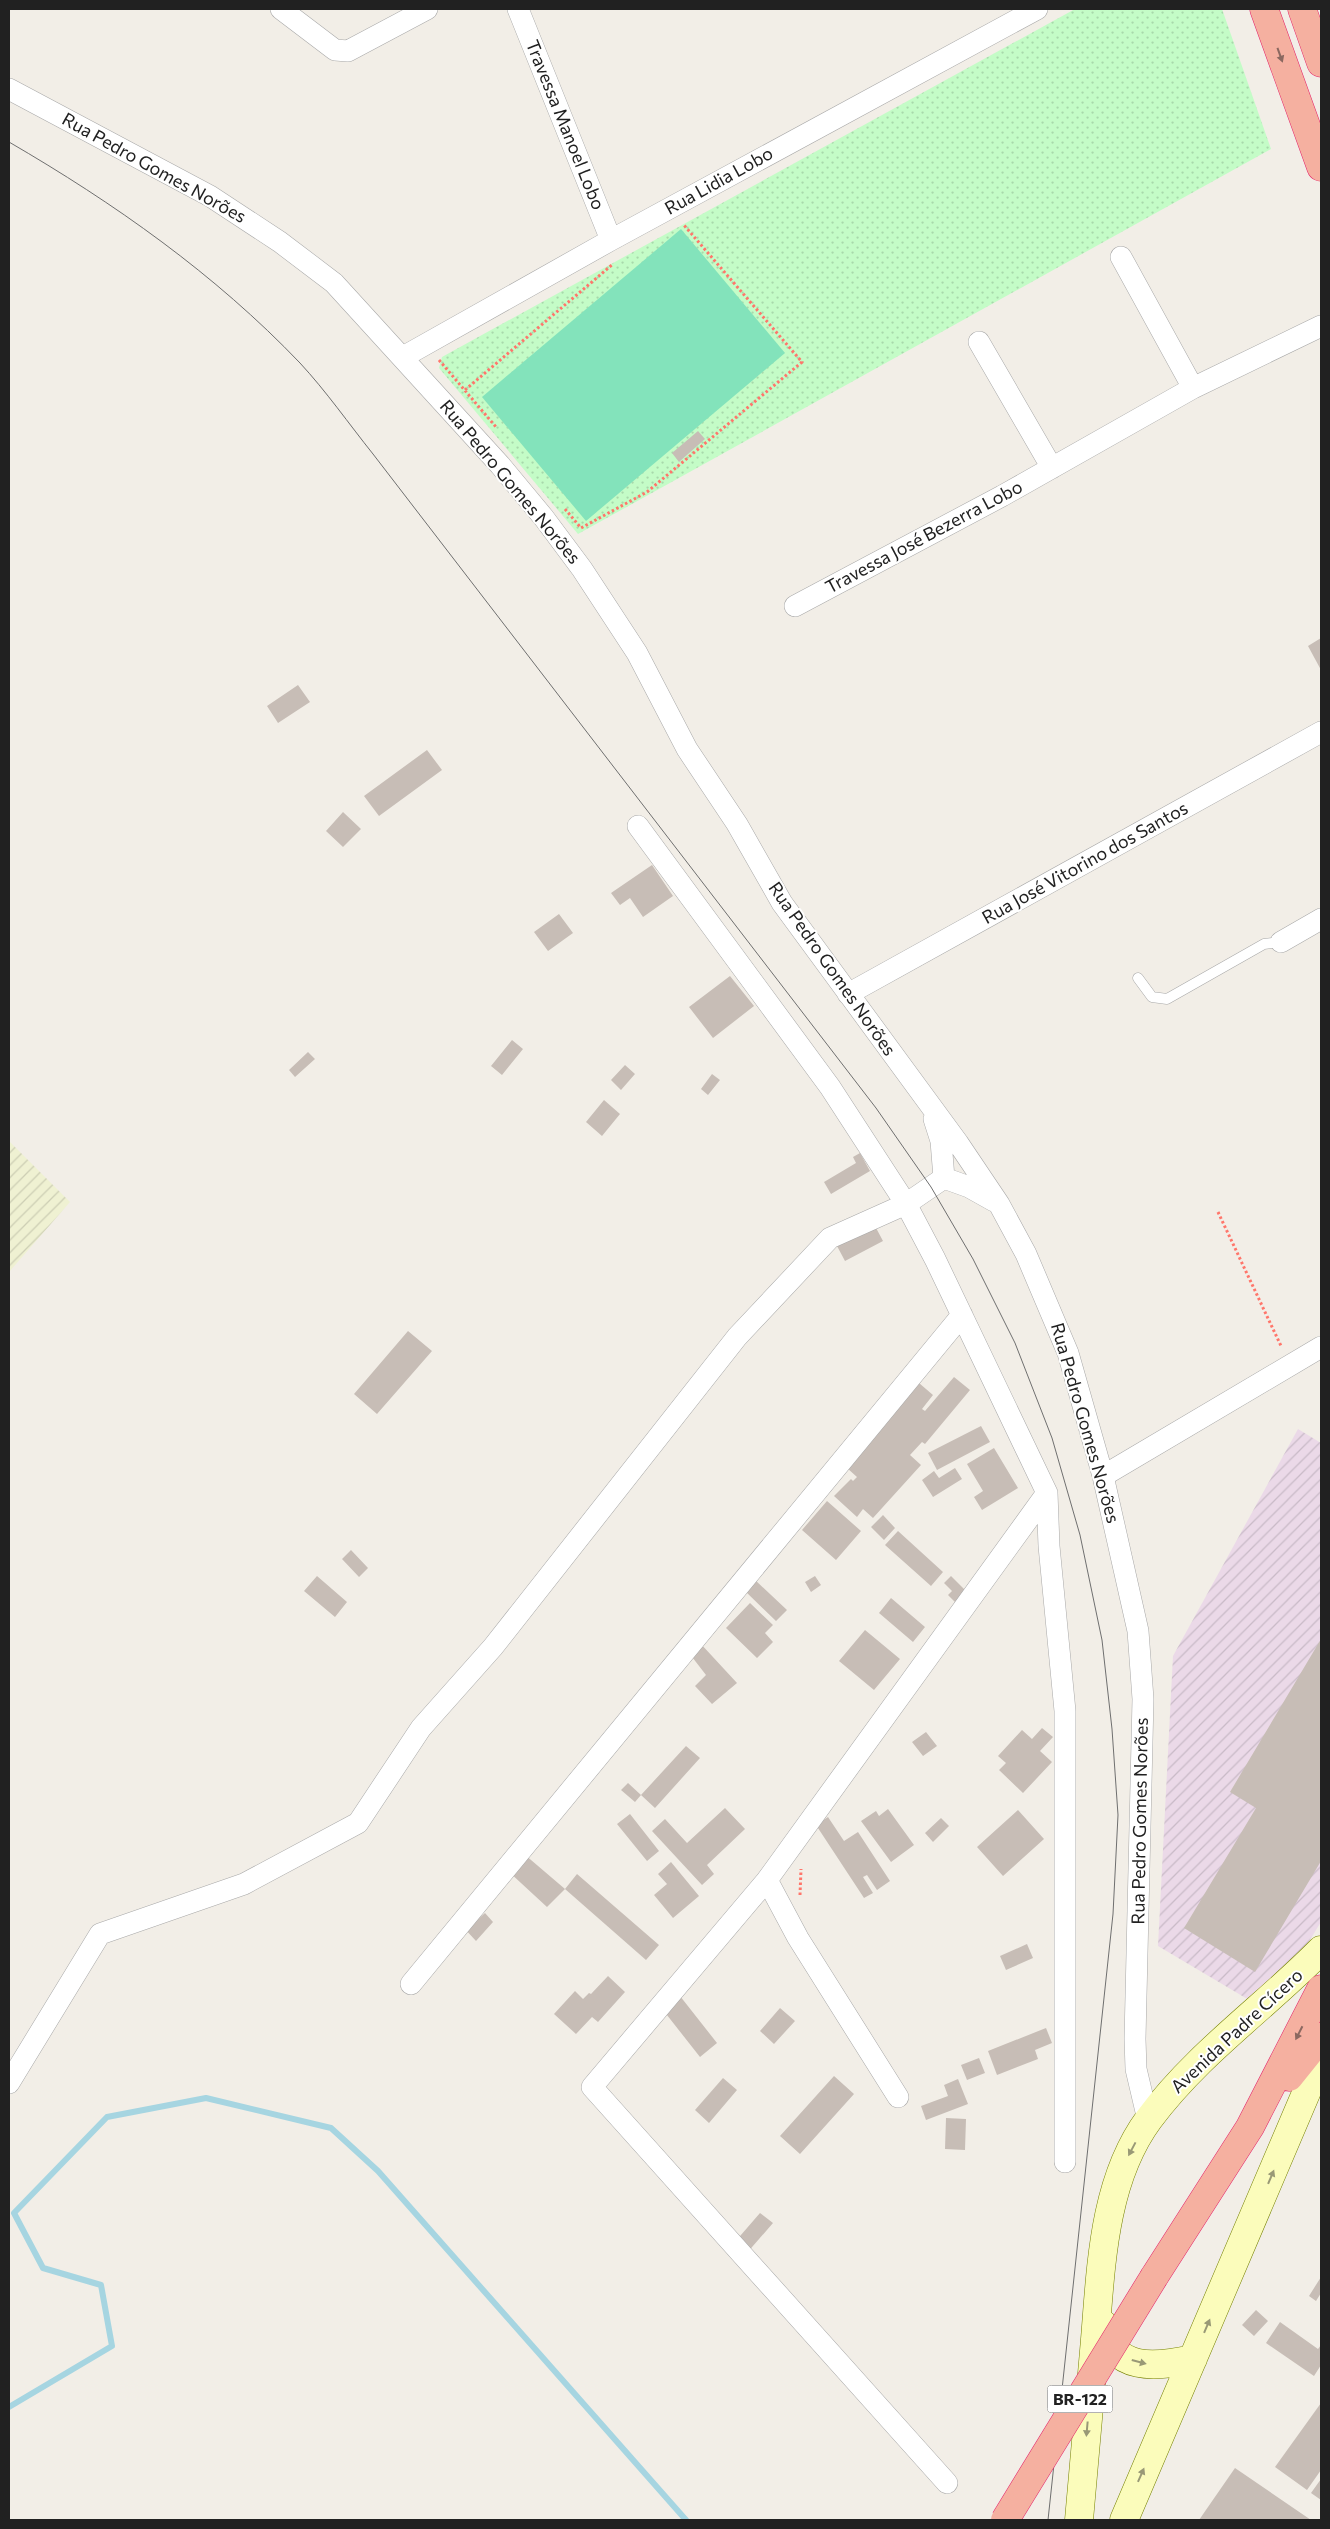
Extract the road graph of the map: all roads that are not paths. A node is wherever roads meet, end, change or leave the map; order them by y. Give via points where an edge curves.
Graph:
1 (281, 9) edge
2 (427, 9) edge
3 (518, 9) edge
4 (1037, 9) edge
5 (1264, 9) edge
6 (1302, 9) edge
7 (1321, 63) edge
8 (9, 89) edge
9 (1321, 167) edge
10 (615, 250) junction
11 (1121, 258) dead end
12 (1321, 326) edge
13 (979, 342) dead end
14 (403, 357) junction
15 (1193, 388) junction
16 (1052, 468) junction
17 (795, 606) dead end
18 (1321, 732) edge
19 (638, 826) dead end
20 (1321, 919) edge
21 (1281, 942) joint
22 (1138, 978) dead end
23 (848, 994) junction
24 (931, 1108) junction
25 (944, 1178) junction
26 (906, 1204) junction
27 (999, 1204) junction
28 (962, 1315) junction
29 (1321, 1347) edge
30 (1104, 1476) junction
31 (1048, 1493) junction
32 (767, 1880) junction
33 (1321, 1950) edge
34 (411, 1984) dead end
35 (1321, 1989) edge
36 (1321, 2037) edge
37 (1321, 2058) edge
38 (9, 2083) edge
39 (898, 2097) dead end
40 (1148, 2120) junction
41 (1250, 2128) junction
42 (1065, 2162) dead end
43 (1099, 2298) junction
44 (1193, 2359) junction
45 (948, 2483) dead end
46 (1005, 2520) edge
47 (1079, 2520) edge
48 (1124, 2520) edge

1 - 2 street via 335,50 348,51
3 - 10 street, Travessa Manoel Lobo
4 - 10 street, Rua Lidia Lobo
5 -> 9 highway
6 - 7 highway
8 - 14 street, Rua Pedro Gomes Norões via 210,196 280,242 334,283
10 - 14 street, Rua Lidia Lobo
11 - 15 street
12 - 15 street, Travessa José Bezerra Lobo
13 - 16 street
14 - 23 street, Rua Pedro Gomes Norões via 538,510 582,569 637,653 687,749 737,824 782,903
15 - 16 street, Travessa José Bezerra Lobo
16 - 17 street, Travessa José Bezerra Lobo
18 - 23 street, Rua José Vitorino dos Santos
19 - 26 street via 830,1087
20 - 21 street
21 - 22 lane via 1264,944 1167,999 1152,997
23 - 24 street, Rua Pedro Gomes Norões
24 - 25 street via 941,1141
24 - 27 street, Rua Pedro Gomes Norões
25 - 26 street
25 - 27 street via 969,1187
26 - 28 street
26 - 38 street via 830,1238 737,1337 494,1647 421,1728 358,1823 244,1884 100,1934
27 - 30 street, Rua Pedro Gomes Norões via 1030,1262 1068,1353
28 - 31 street
28 - 34 street
29 - 30 street
30 - 40 street, Rua Pedro Gomes Norões via 1138,1631 1143,1699 1135,2039 1136,2069
31 - 32 street
31 - 42 street via 1048,1546 1065,1711
32 - 39 street via 798,1938
32 - 45 street via 592,2087
33 - 40 main road, Avenida Padre Cícero via 1196,2064
35 -> 41 highway, Avenida Padre Cícero / BR-122
36 - 41 highway, Avenida Padre Cícero / BR-122
44 -> 37 main road
40 -> 43 main road, Avenida Padre Cícero via 1127,2159 1112,2198
41 - 46 highway, Avenida Padre Cícero / BR-122, bridge
43 -> 44 main road via 1105,2333 1119,2355 1140,2364 1161,2366
43 -> 47 main road, Avenida Padre Cícero
48 -> 44 main road

